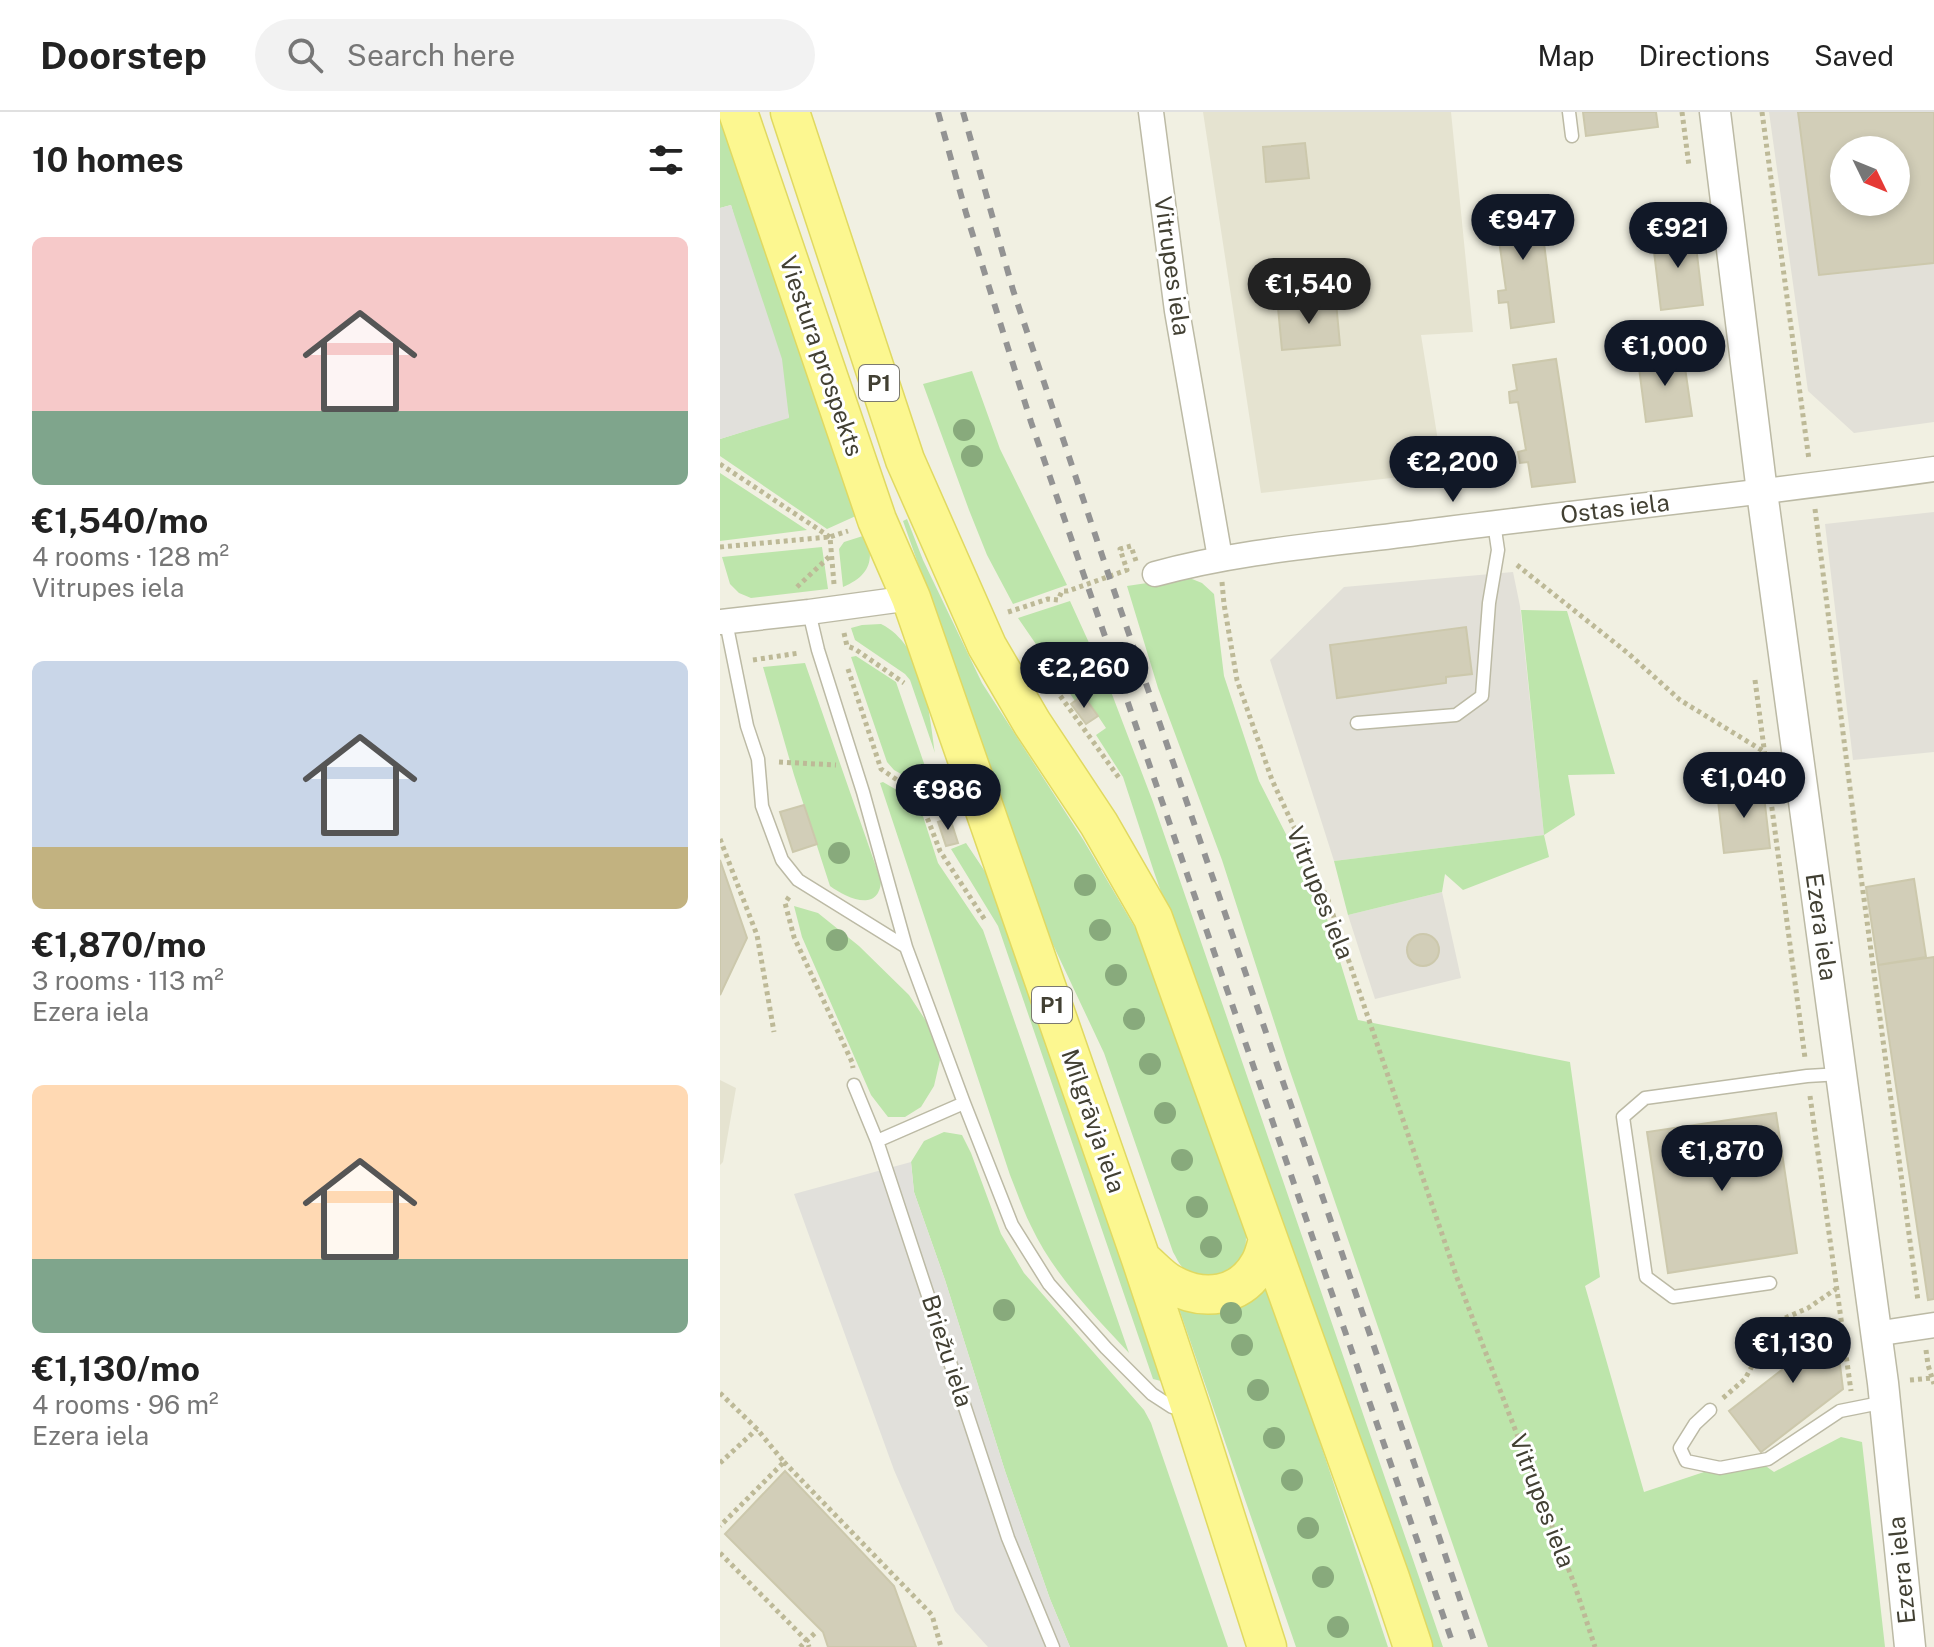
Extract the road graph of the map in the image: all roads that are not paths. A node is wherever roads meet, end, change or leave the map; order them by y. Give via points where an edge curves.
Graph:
1 (738, 112) edge
2 (790, 112) edge
3 (1151, 112) edge
4 (1569, 112) edge
5 (1715, 112) edge
6 (1572, 136) dead end
7 (1934, 469) edge
8 (1762, 492) junction
9 (1494, 523) junction
10 (1220, 558) junction
11 (1150, 569) road end
12 (911, 598) junction
13 (809, 612) junction
14 (722, 617) edge
15 (1357, 723) dead end
16 (906, 947) junction
17 (1841, 1074) junction
18 (854, 1085) road end
19 (964, 1103) junction
20 (877, 1141) junction
21 (1268, 1239) junction
22 (1141, 1259) junction
23 (1770, 1283) dead end
24 (1928, 1326) edge
25 (1875, 1334) junction
26 (1885, 1402) junction
27 (1710, 1410) road end
28 (1192, 1412) junction
29 (1053, 1647) edge
30 (1267, 1647) edge
31 (1413, 1647) edge
32 (1910, 1647) edge

1 - 12 main road, Viestura prospekts / P1 via 877,520
2 - 21 main road, Viestura prospekts / P1 via 905,460 998,635 1032,723 1153,918
3 - 10 street, Vitrupes iela via 1177,311
4 - 6 lane
5 - 8 street, Ezera iela
7 - 8 street, Ostas iela
8 - 9 street, Ostas iela
8 - 17 street, Ezera iela
9 - 10 street, Ostas iela
9 - 15 lane via 1498,550 1482,696 1456,715
10 - 11 street, Ostas iela
12 - 13 street
12 - 22 main road, Mīlgrāvja iela / P1
13 - 14 street
13 - 16 lane
14 - 16 lane via 758,759 762,806 782,860 798,880
16 - 19 lane
17 - 23 lane via 1645,1098 1623,1117 1646,1277 1673,1297
17 - 25 street, Ezera iela
18 - 20 lane, Briežu iela
19 - 20 lane
19 - 28 lane via 1012,1225 1049,1284 1152,1394
20 - 29 lane, Briežu iela via 1008,1538
21 - 22 main road via 1260,1264 1245,1283 1224,1294 1201,1296 1170,1284
21 - 31 main road, P1
22 - 28 main road, Mīlgrāvja iela / P1
24 - 25 street
25 - 26 street, Ezera iela
26 - 27 lane via 1840,1411 1768,1459 1720,1468 1686,1461 1680,1448
26 - 32 street, Ezera iela
28 - 30 main road, Mīlgrāvja iela / P1

